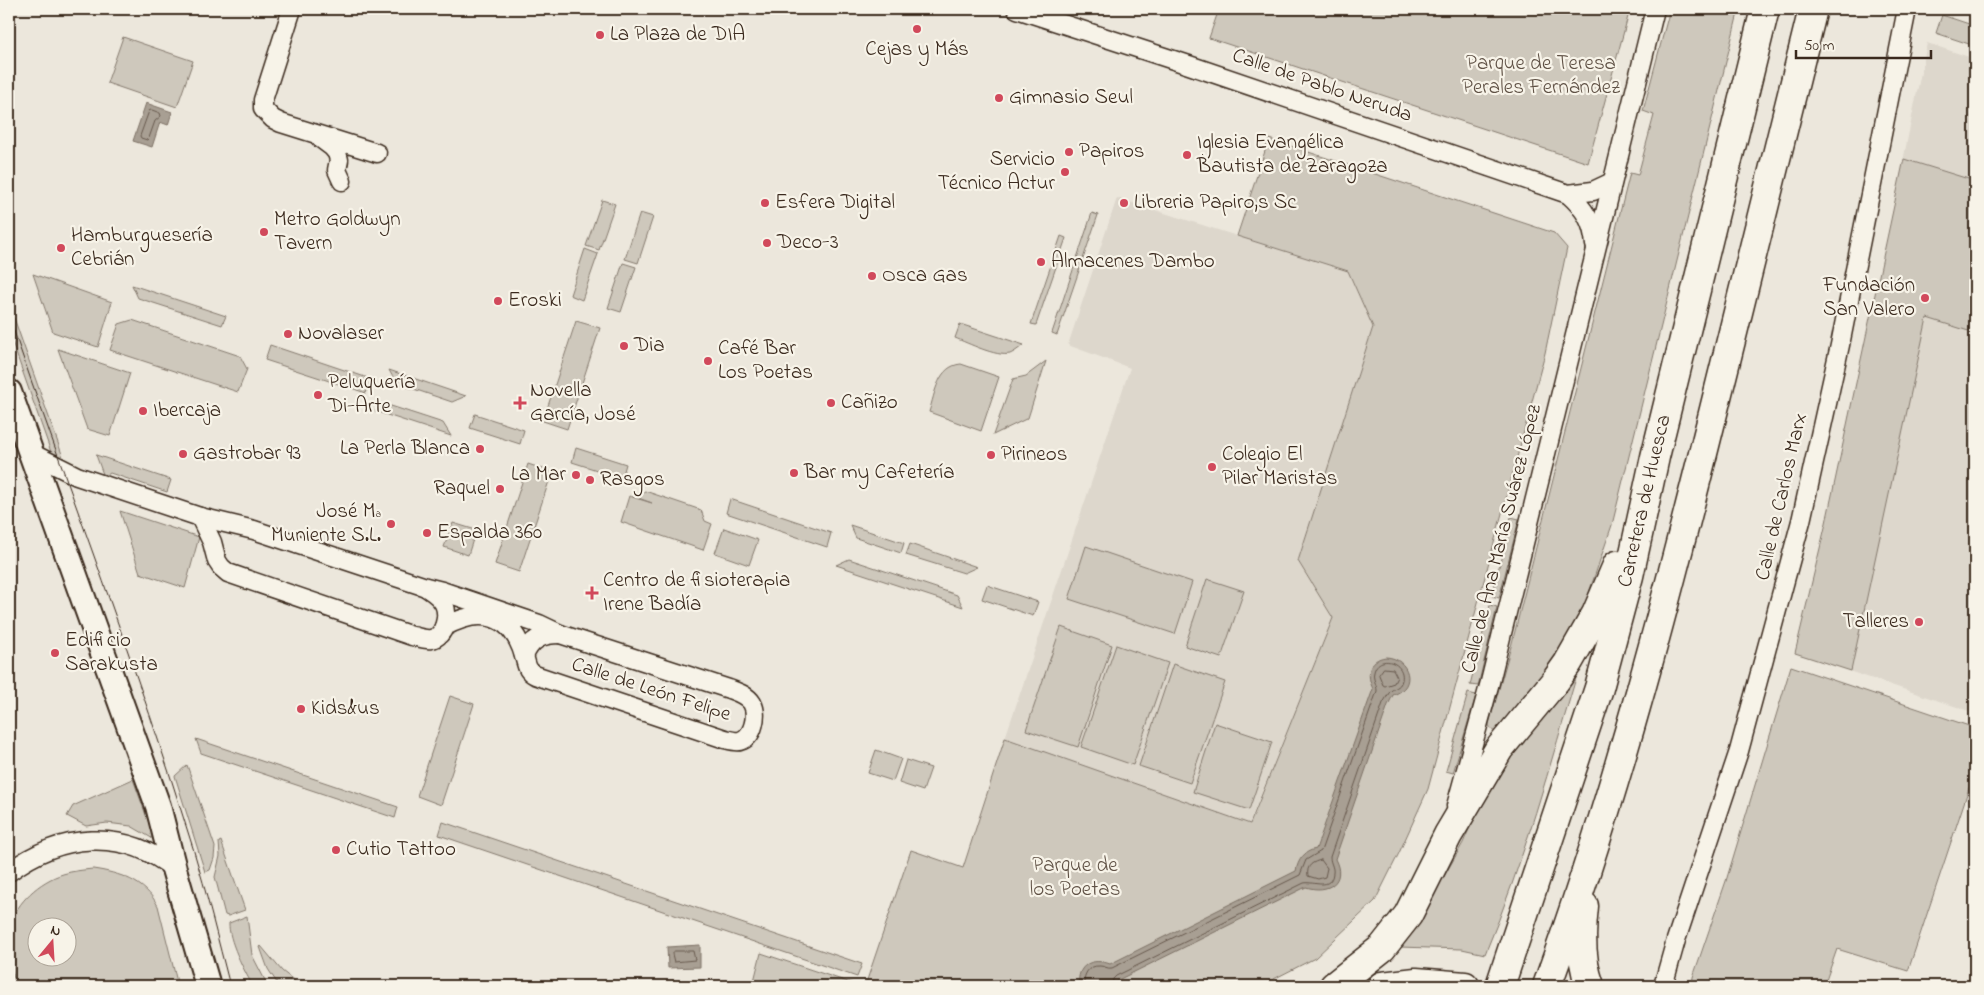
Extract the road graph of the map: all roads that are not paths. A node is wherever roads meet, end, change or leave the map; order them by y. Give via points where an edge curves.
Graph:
1 (292, 9) edge
2 (1017, 9) edge
3 (1655, 9) edge
4 (1765, 9) edge
5 (1813, 9) edge
6 (1906, 9) edge
7 (314, 134) junction
8 (376, 153) dead end
9 (342, 181) dead end
10 (1612, 182) junction
11 (1568, 194) junction
12 (1596, 253) junction
13 (9, 392) edge
14 (31, 453) junction
15 (1655, 457) junction
16 (77, 476) junction
17 (44, 493) junction
18 (200, 517) junction
19 (254, 530) junction
20 (216, 554) junction
21 (426, 587) junction
22 (444, 627) junction
23 (560, 634) junction
24 (524, 656) junction
25 (1448, 835) junction
26 (174, 868) junction
27 (1588, 870) junction
28 (9, 872) edge
29 (208, 986) edge
30 (1334, 986) edge
31 (1382, 986) edge
32 (1465, 986) edge
33 (1500, 986) edge
34 (1547, 986) edge
35 (1590, 986) edge
36 (1664, 986) edge

1 - 7 street via 263,100 263,109 272,119
2 - 11 street, Calle de Pablo Neruda
3 - 10 street, Calle de Ana María Suárez López
4 - 15 main road, Carretera de Huesca
5 - 27 main road, Carretera de Huesca via 1650,662
6 - 36 street, Calle de Carlos Marx via 1802,522 1739,751 1676,940
7 - 8 street
7 - 9 street via 337,153 336,170
10 - 11 street, Calle de Pablo Neruda via 1593,191
10 - 12 street, Calle de Ana María Suárez López
11 - 12 street, Calle de Ana María Suárez López via 1589,218
12 - 25 street, Calle de Ana María Suárez López via 1485,701
13 - 14 main road
14 - 16 street, Calle de León Felipe
14 - 17 main road
15 - 25 main road via 1596,614 1556,680 1499,749
15 - 33 main road, Carretera de Huesca via 1629,576 1599,688
16 - 17 street via 59,479
16 - 18 street, Calle de León Felipe
17 - 26 main road via 144,763
18 - 19 street, Calle de León Felipe
18 - 20 street, Calle de León Felipe
19 - 20 street, Calle de León Felipe via 231,533 224,538
19 - 21 street, Calle de León Felipe
20 - 22 street, Calle de León Felipe via 220,567 228,572 412,636 430,639 437,637
21 - 22 street, Calle de León Felipe via 443,602
21 - 23 street, Calle de León Felipe
22 - 24 street, Calle de León Felipe via 469,616 493,617 510,628
23 - 24 street, Calle de León Felipe via 549,634 533,641
23 - 24 street, Calle de León Felipe via 741,694 751,703 755,713 754,725 748,736 740,741 725,739 535,675 528,672
25 - 30 main road via 1408,915 1382,948
26 - 28 street via 140,848 110,840 46,849
26 - 29 main road
27 - 34 main road, Carretera de Huesca
27 - 35 main road via 1582,920 1584,958
31 - 32 main road via 1416,982

